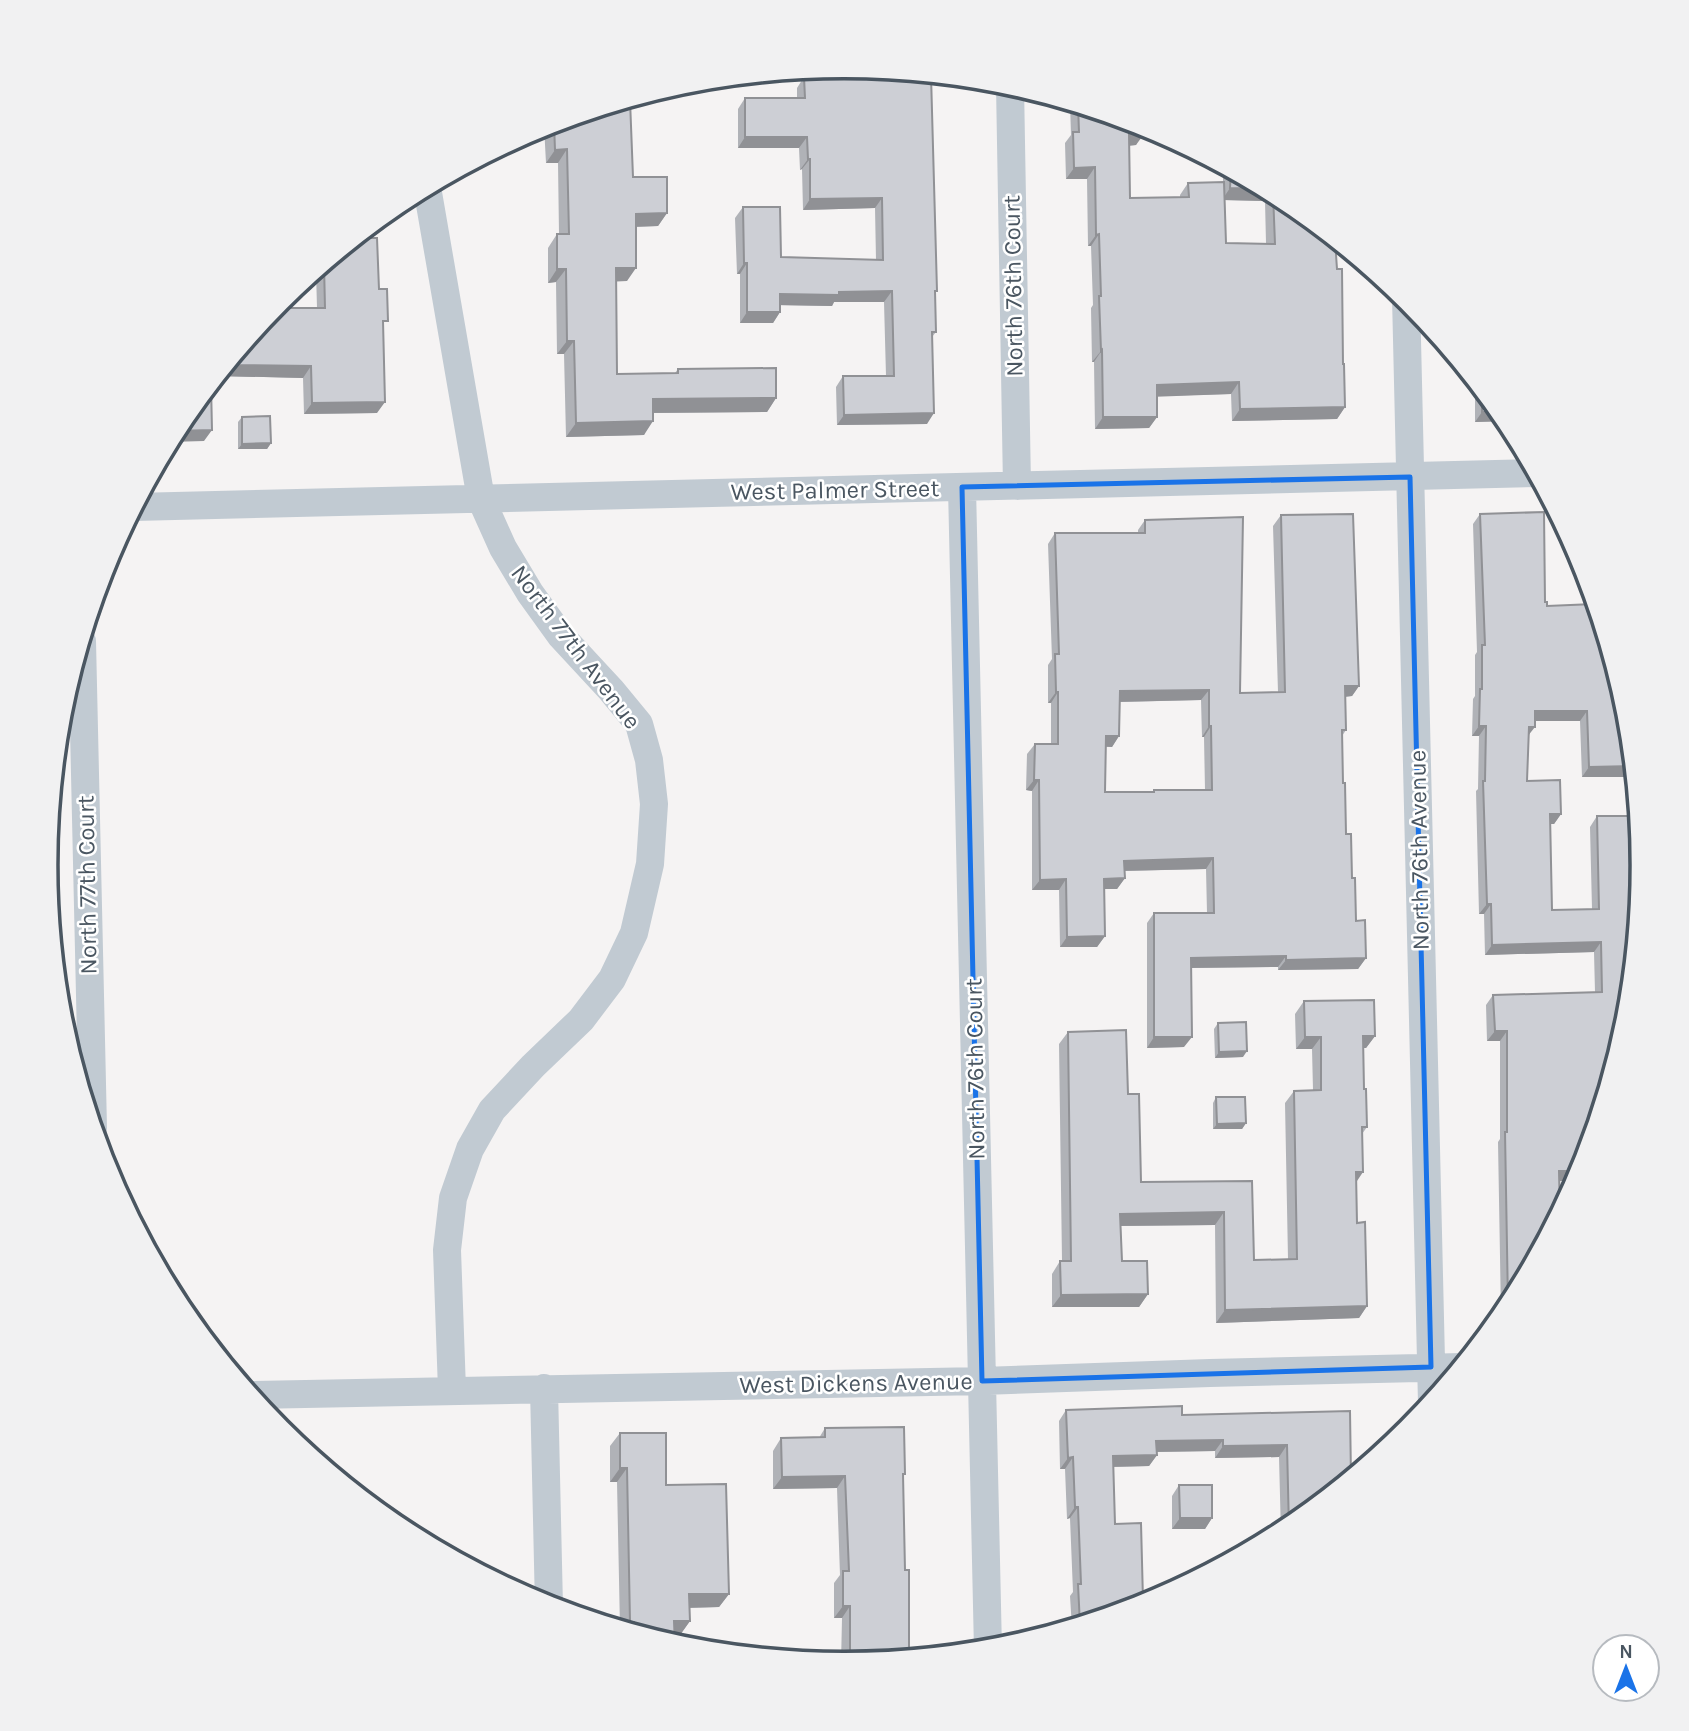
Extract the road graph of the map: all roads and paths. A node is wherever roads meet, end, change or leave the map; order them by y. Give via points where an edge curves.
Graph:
1 (1010, 97) edge
2 (429, 198) edge
3 (1406, 315) edge
4 (1527, 473) edge
5 (1410, 477) junction
6 (1017, 486) junction
7 (962, 487) junction
8 (481, 499) junction
9 (145, 507) edge
10 (83, 672) edge
11 (92, 1093) edge
12 (1431, 1367) junction
13 (1450, 1367) edge
14 (982, 1381) junction
15 (544, 1388) junction
16 (1432, 1389) edge
17 (452, 1390) junction
18 (263, 1395) edge
19 (549, 1594) edge
20 (988, 1639) edge

1 - 6 street, North 76th Court
2 - 8 street, North 77th Avenue
3 - 5 street, North 76th Avenue
4 - 5 street, West Palmer Street
5 - 6 street, West Palmer Street
5 - 12 street, North 76th Avenue
6 - 7 street, West Palmer Street
7 - 8 street, West Palmer Street
7 - 14 street, North 76th Court
8 - 9 street, West Palmer Street
8 - 17 street, North 77th Avenue via 530,593 561,636 639,724 654,804 650,864 637,921 612,979 581,1020 492,1110 470,1149 453,1198 447,1250
10 - 11 street, North 77th Court
12 - 13 street, West Dickens Avenue
12 - 14 street, West Dickens Avenue
12 - 16 street, North 76th Avenue
14 - 15 street, West Dickens Avenue
14 - 20 street, North 76th Court
15 - 17 street, West Dickens Avenue
15 - 19 street
17 - 18 street, West Dickens Avenue

